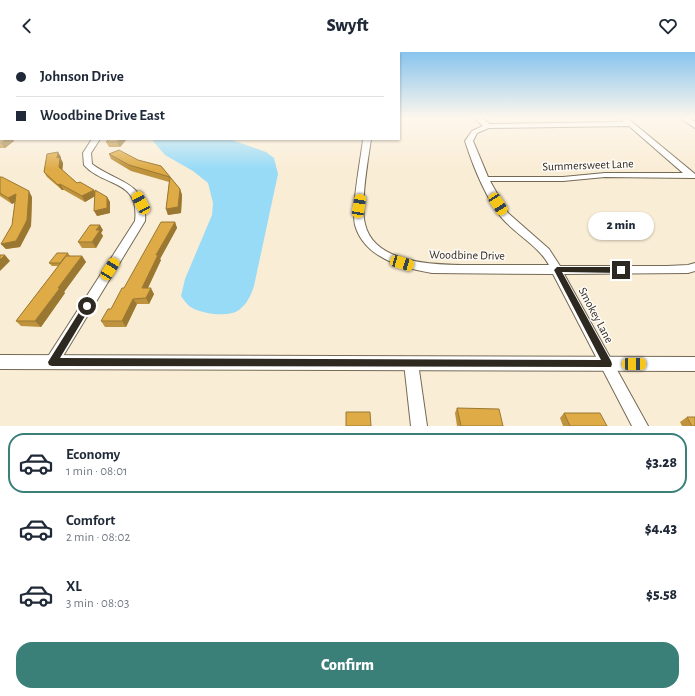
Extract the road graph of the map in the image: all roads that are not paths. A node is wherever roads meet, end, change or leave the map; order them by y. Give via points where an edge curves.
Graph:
1 (472, 134) edge
2 (643, 134) edge
3 (95, 140) edge
4 (367, 140) edge
5 (693, 177) edge
6 (486, 179) junction
7 (695, 267) edge
8 (557, 270) junction
9 (0, 362) edge
10 (52, 362) junction
11 (411, 363) junction
12 (607, 364) junction
13 (695, 364) edge
14 (419, 426) edge
15 (640, 426) edge

1 - 6 street, Smokey Lane via 469,140 471,148
2 - 5 street
3 - 10 street via 87,153 88,165 131,189 141,203 142,212 140,221
4 - 8 street, Woodbine Drive via 359,206 360,224 367,238 382,253 402,263 432,269
5 - 6 street, Summersweet Lane via 605,175 563,179
6 - 8 street, Smokey Lane via 506,215 540,245
7 - 8 street, Woodbine Drive via 667,270
8 - 12 street, Smokey Lane
9 - 10 street
10 - 11 street
11 - 12 street
11 - 14 street
12 - 13 street
12 - 15 street, Smokey Lane

